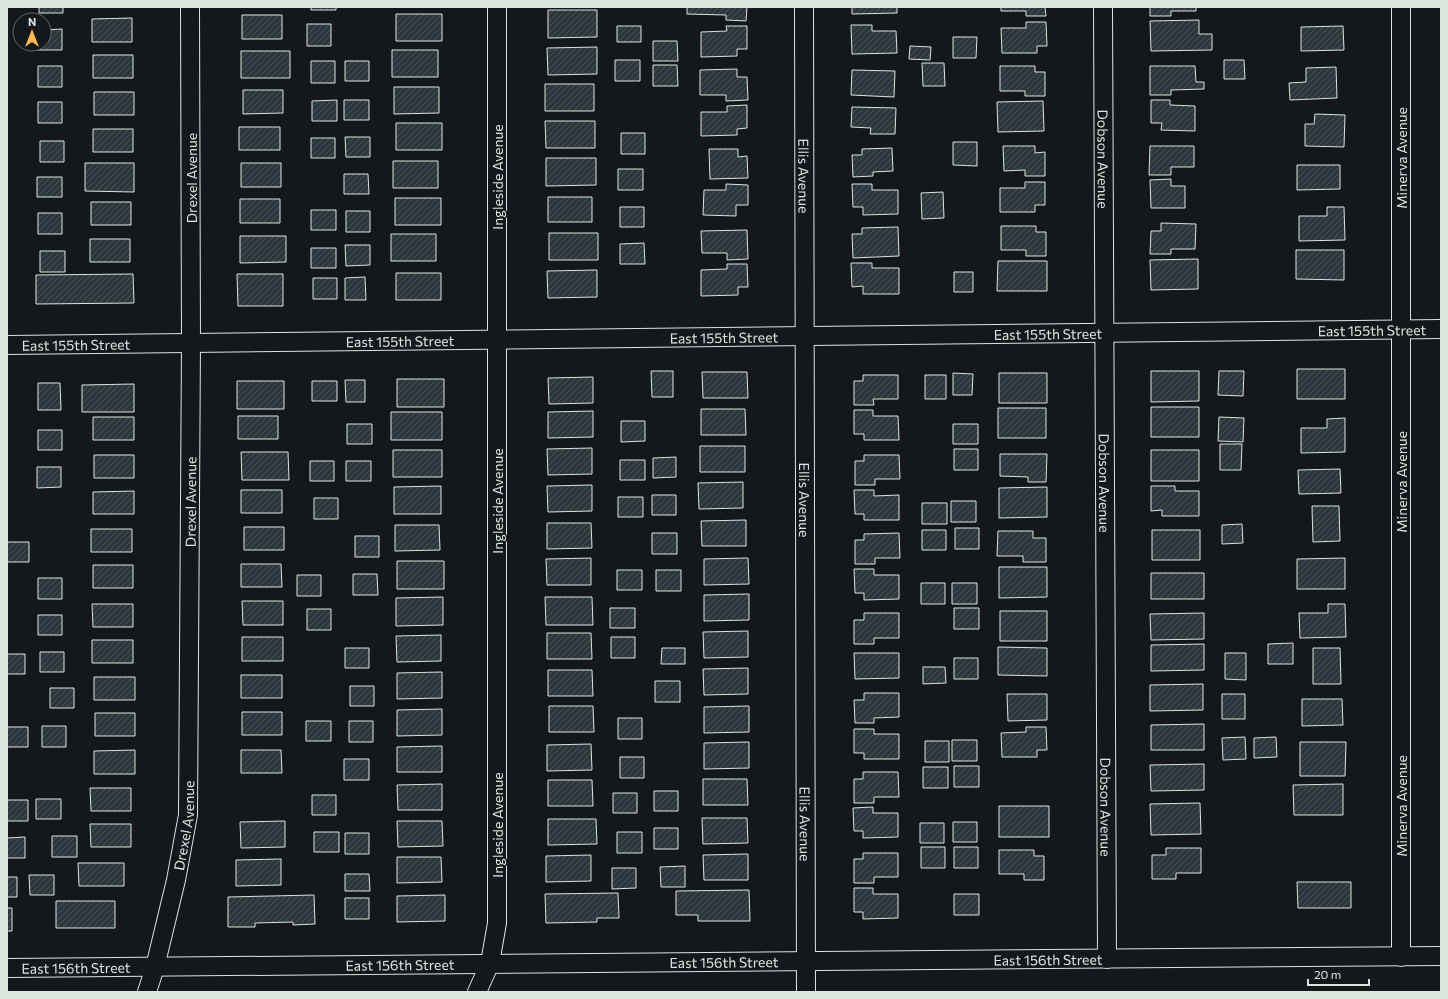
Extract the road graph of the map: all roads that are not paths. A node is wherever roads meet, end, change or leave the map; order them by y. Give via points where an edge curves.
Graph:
1 (190, 7) edge
2 (497, 7) edge
3 (804, 7) edge
4 (1103, 7) edge
5 (1401, 7) edge
6 (1441, 329) edge
7 (1401, 330) junction
8 (1104, 333) junction
9 (805, 336) junction
10 (496, 340) junction
11 (192, 343) junction
12 (7, 345) edge
13 (1441, 956) edge
14 (1401, 957) junction
15 (1107, 959) junction
16 (806, 962) junction
17 (490, 963) junction
18 (155, 967) junction
19 (7, 968) edge
20 (147, 992) edge
21 (477, 992) edge
22 (806, 992) edge

1 - 11 street, Drexel Avenue
2 - 10 street, Ingleside Avenue
3 - 9 street, Ellis Avenue
4 - 8 street, Dobson Avenue
5 - 7 street, Minerva Avenue
6 - 7 street, East 155th Street
7 - 8 street, East 155th Street
7 - 14 street, Minerva Avenue
8 - 9 street, East 155th Street
8 - 15 street, Dobson Avenue
9 - 10 street, East 155th Street
9 - 16 street, Ellis Avenue
10 - 11 street, East 155th Street
10 - 17 street, Ingleside Avenue via 498,923
11 - 12 street, East 155th Street
11 - 18 street, Drexel Avenue via 188,816
13 - 14 street, East 156th Street
14 - 15 street, East 156th Street
15 - 16 street, East 156th Street
16 - 17 street, East 156th Street
16 - 22 street, Ellis Avenue
17 - 18 street, East 156th Street
17 - 21 street, Ingleside Avenue
18 - 19 street, East 156th Street
18 - 20 street, Drexel Avenue

